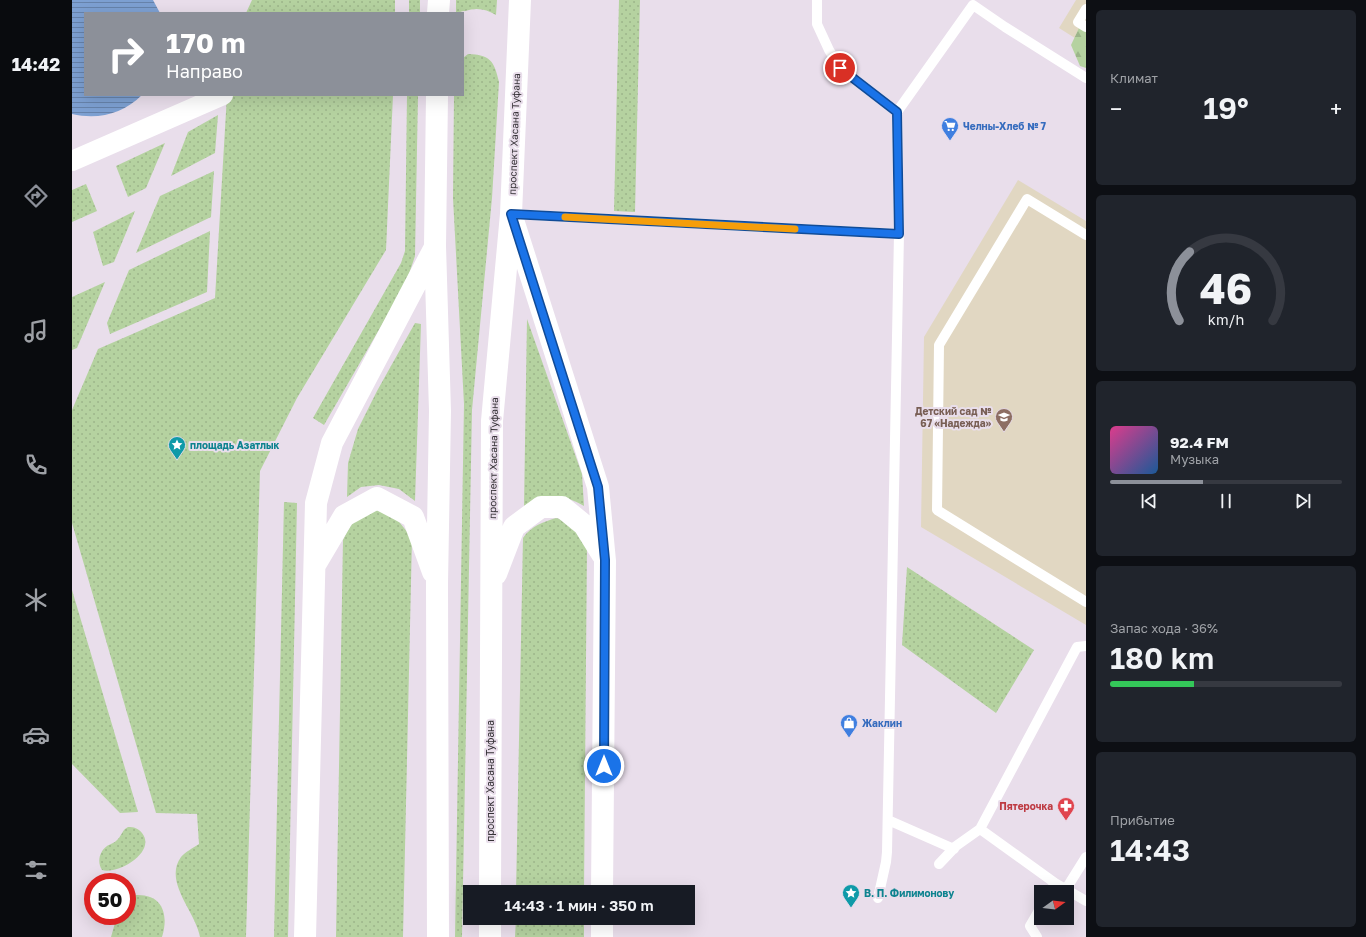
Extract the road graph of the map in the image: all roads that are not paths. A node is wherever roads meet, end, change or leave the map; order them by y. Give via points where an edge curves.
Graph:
1 (439, 0) edge
2 (520, 0) edge
3 (818, 0) edge
4 (1086, 9) edge
5 (438, 12) edge
6 (1086, 27) edge
7 (1086, 78) edge
8 (221, 96) edge
9 (437, 96) edge
10 (897, 112) junction
11 (72, 161) edge
12 (511, 214) junction
13 (899, 234) junction
14 (1086, 234) edge
15 (435, 246) junction
16 (605, 560) junction
17 (313, 568) junction
18 (438, 584) junction
19 (491, 586) junction
20 (1086, 602) edge
21 (1086, 646) edge
22 (888, 820) junction
23 (980, 829) junction
24 (954, 849) junction
25 (1086, 857) edge
26 (939, 864) dead end
27 (1055, 883) joint
28 (490, 885) edge
29 (602, 885) edge
30 (1059, 885) edge
31 (1068, 885) edge
32 (1074, 894) edge
33 (878, 898) dead end
34 (1086, 901) edge
35 (1034, 919) edge
36 (490, 925) edge
37 (602, 925) edge
38 (305, 937) edge
39 (438, 937) edge
40 (490, 937) edge
41 (602, 937) edge
42 (1037, 937) edge

1 - 5 main road
2 - 12 main road, проспект Хасана Туфана
3 - 10 lane via 817,24 828,50 840,68
4 - 6 lane via 1078,22
7 - 10 lane via 973,5
8 - 11 street
9 - 15 main road
10 - 13 lane
12 - 13 lane
12 - 16 main road via 598,487
12 - 19 main road, проспект Хасана Туфана via 492,421
13 - 22 lane
14 - 20 lane via 1027,199 939,345 937,510
15 - 17 main road via 332,444 316,503
15 - 18 main road via 440,411
16 - 19 main road via 584,525 562,507 540,507 514,527
16 - 29 main road
17 - 18 main road via 344,516 377,498 413,517
17 - 38 main road
18 - 39 main road
19 - 28 main road, проспект Хасана Туфана
21 - 23 lane via 1077,647
22 - 24 lane
22 - 33 lane via 886,862
23 - 24 lane
23 - 27 lane
24 - 26 lane
25 - 31 lane
27 - 30 lane
32 - 34 lane
35 - 42 lane via 1030,926
36 - 40 main road
37 - 41 main road

